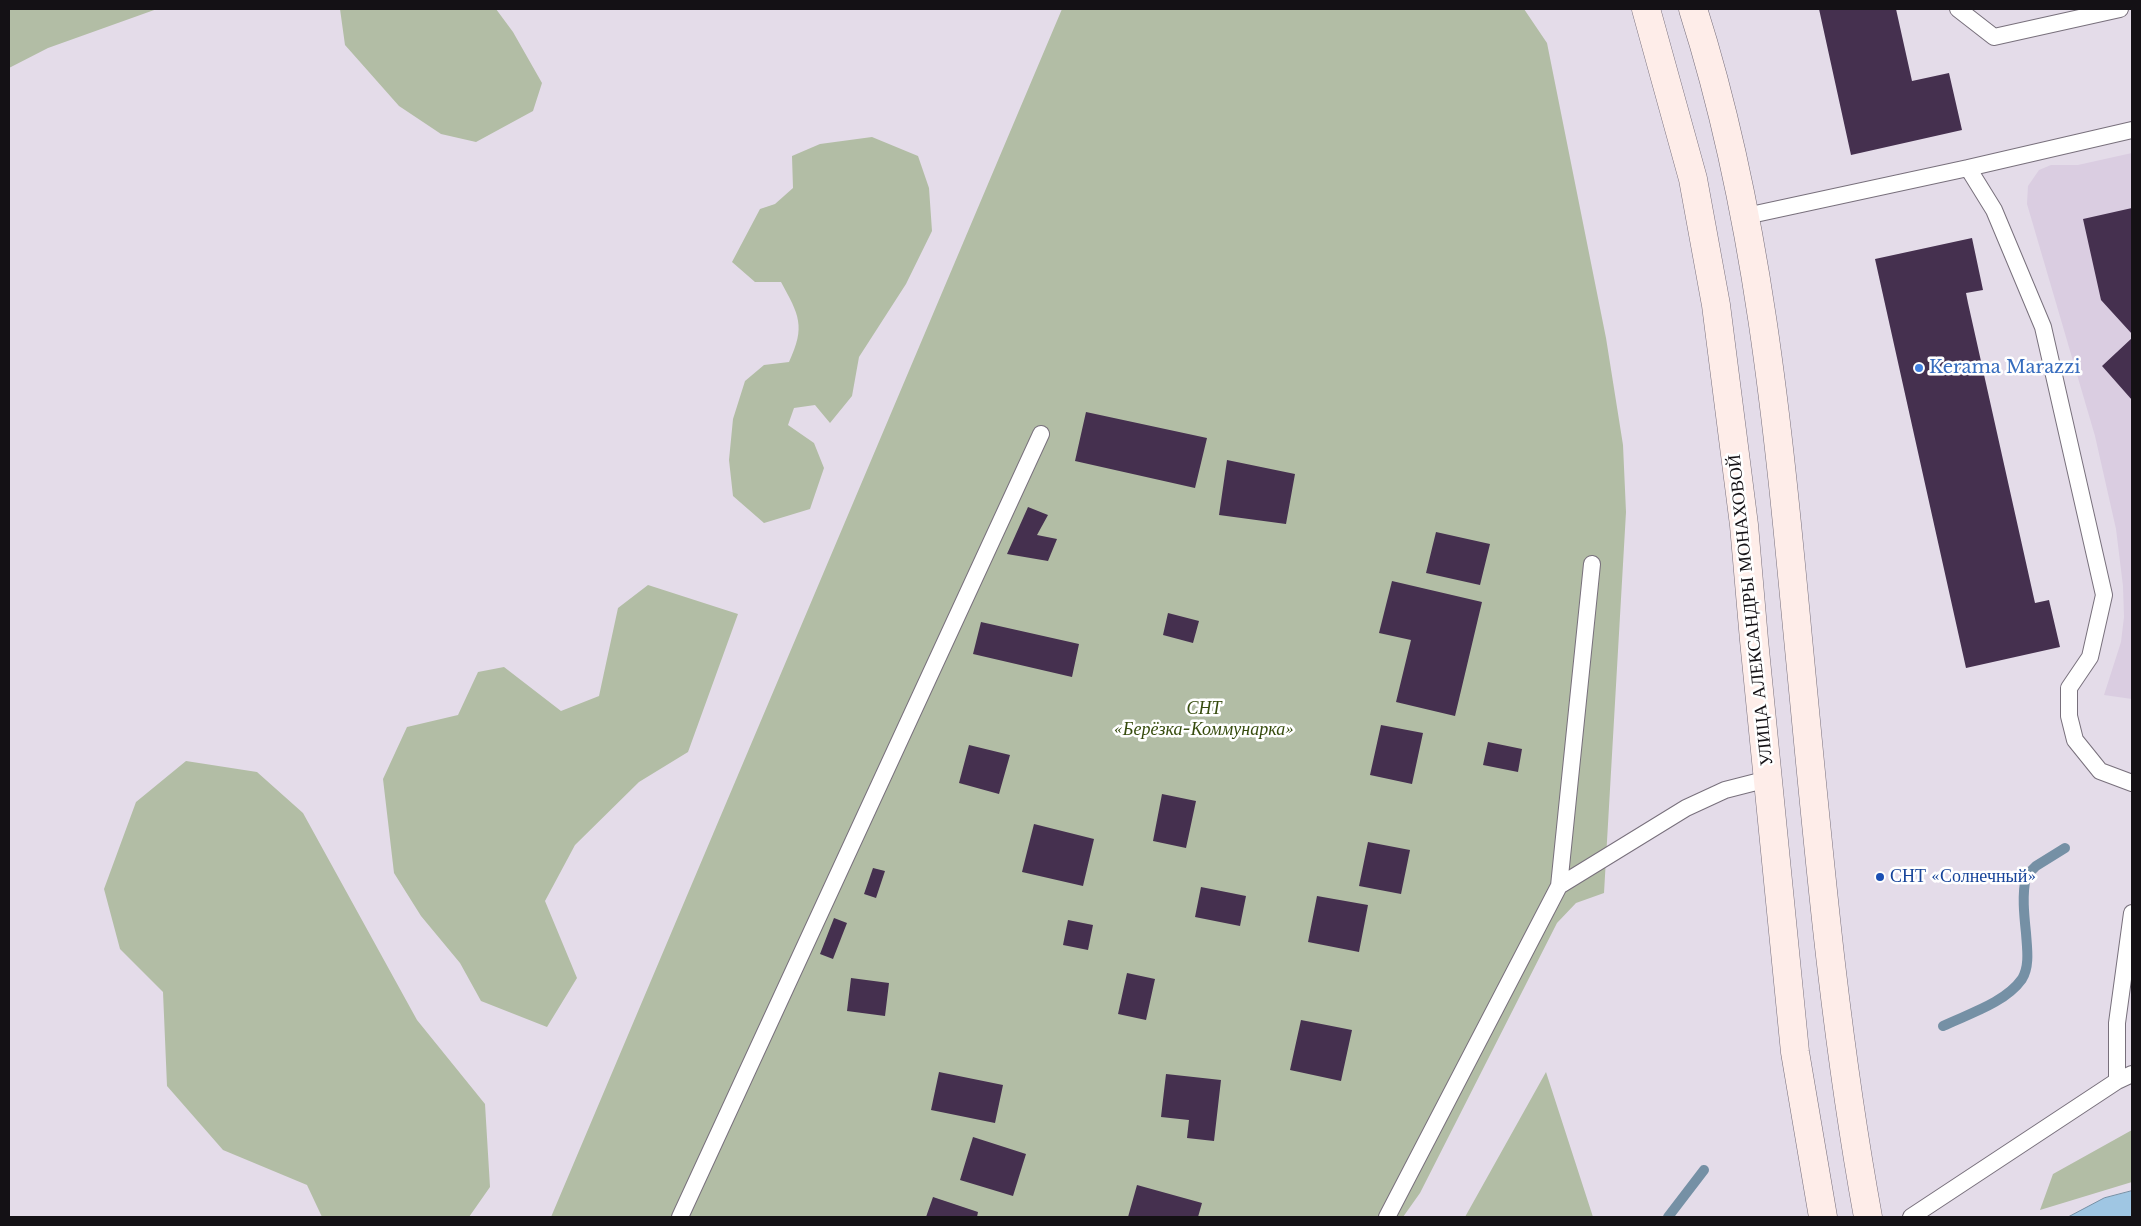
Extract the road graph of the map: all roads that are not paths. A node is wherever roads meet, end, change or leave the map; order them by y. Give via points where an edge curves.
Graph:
1 (1646, 9) edge
2 (1693, 9) edge
3 (1958, 9) edge
4 (2120, 9) edge
5 (2132, 130) edge
6 (1968, 168) junction
7 (1746, 216) junction
8 (1041, 434) dead end
9 (1592, 564) dead end
10 (1768, 779) junction
11 (2132, 783) edge
12 (1558, 886) junction
13 (2132, 913) edge
14 (2132, 1074) edge
15 (2117, 1081) junction
16 (680, 1217) edge
17 (1387, 1217) edge
18 (1823, 1217) edge
19 (1868, 1217) edge
20 (1911, 1217) edge

1 - 10 main road, УЛИЦА АЛЕКСАНДРЫ МОНАХОВОЙ via 1693,179 1716,304 1744,525
2 - 7 main road via 1737,169
3 - 4 lane via 1994,37
5 - 6 lane
6 - 7 lane
6 - 11 lane via 1994,210 2043,327 2104,595 2090,657 2069,688 2069,716 2075,740 2100,771
7 - 19 main road via 1778,425 1840,1047
8 - 16 lane
9 - 12 lane
10 - 12 lane via 1725,790 1686,808
10 - 18 main road, УЛИЦА АЛЕКСАНДРЫ МОНАХОВОЙ via 1795,1052
12 - 17 lane
13 - 15 lane via 2117,1023
14 - 15 lane
15 - 20 lane

